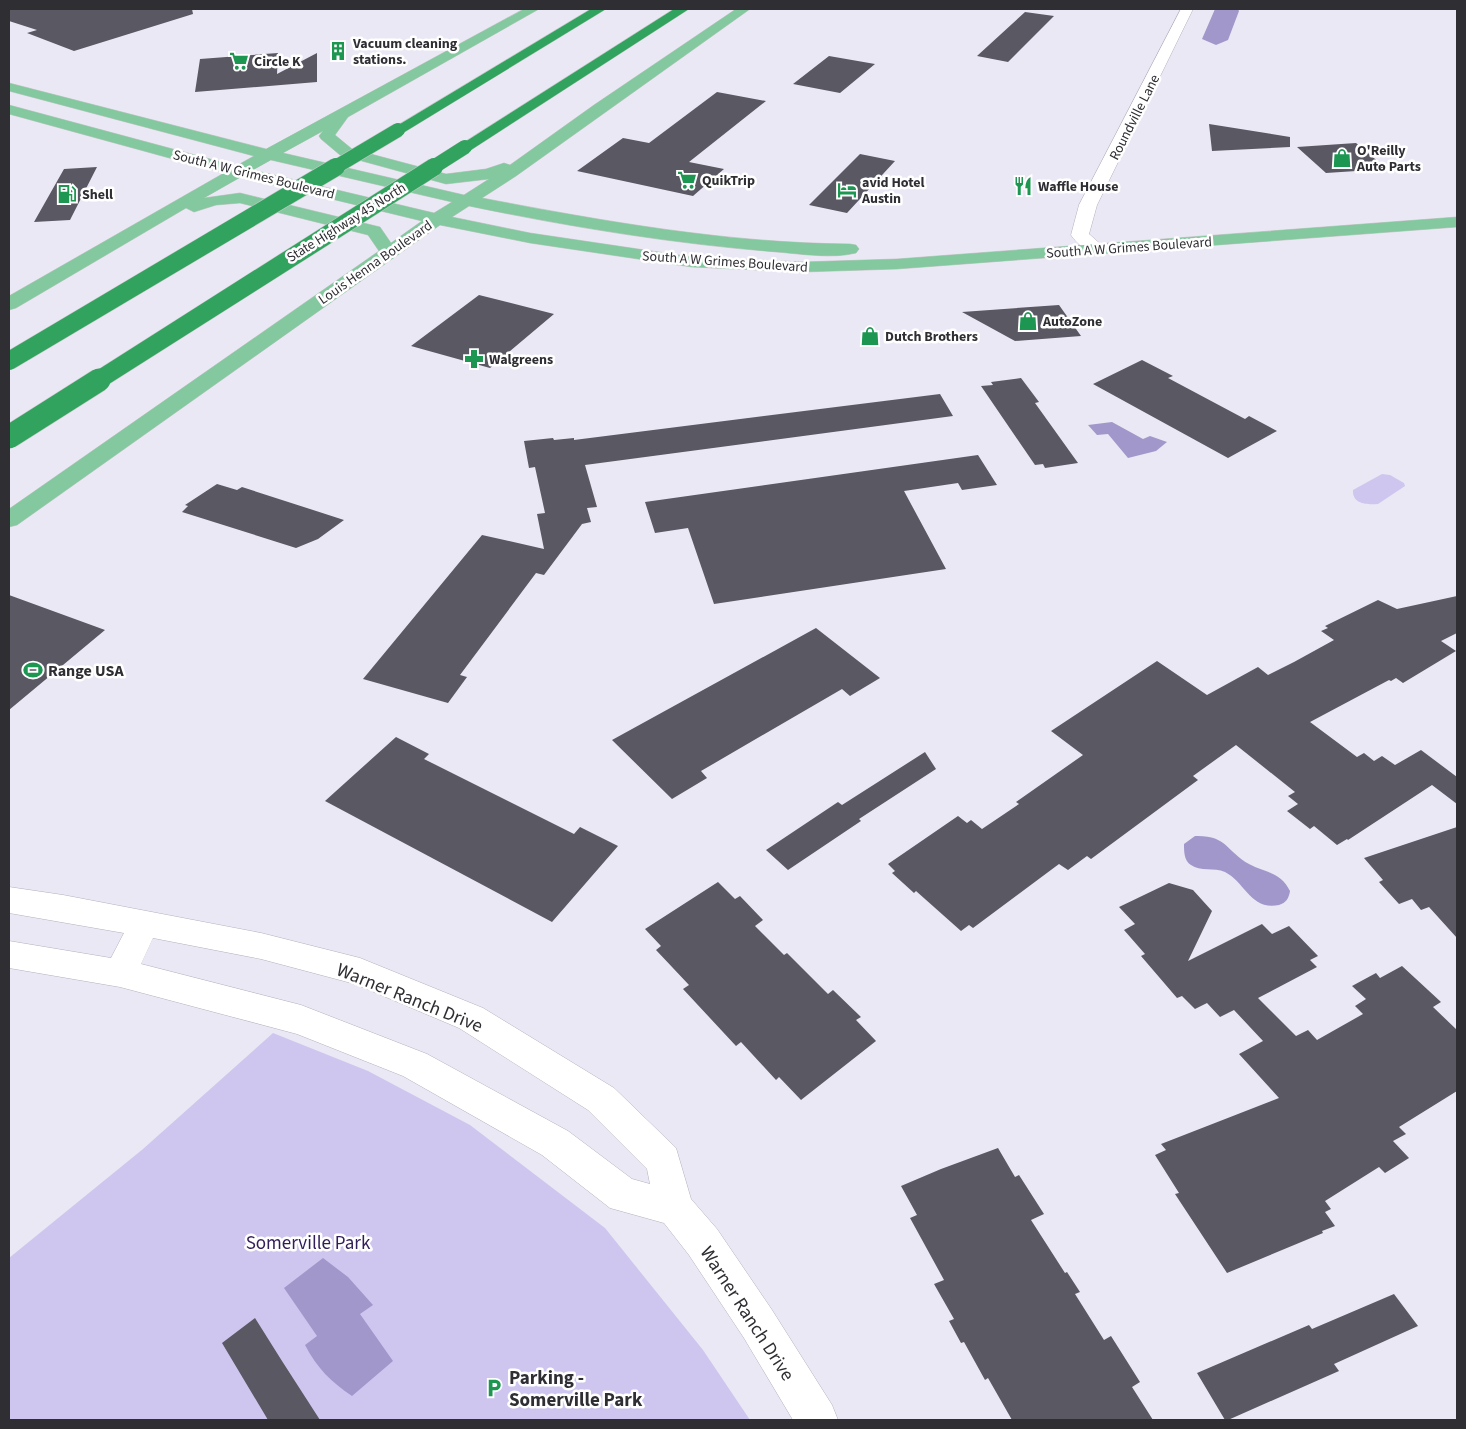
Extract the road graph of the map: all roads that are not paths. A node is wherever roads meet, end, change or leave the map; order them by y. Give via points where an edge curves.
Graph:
1 (533, 9) edge
2 (600, 9) edge
3 (683, 9) edge
4 (744, 9) edge
5 (1187, 9) edge
6 (9, 87) edge
7 (9, 98) edge
8 (54, 99) junction
9 (9, 110) edge
10 (342, 115) junction
11 (275, 135) dead end
12 (257, 138) dead end
13 (210, 140) junction
14 (172, 154) junction
15 (268, 155) junction
16 (533, 156) junction
17 (239, 172) junction
18 (510, 173) junction
19 (466, 201) junction
20 (179, 204) junction
21 (1457, 206) edge
22 (528, 212) junction
23 (437, 219) junction
24 (1457, 222) edge
25 (148, 224) junction
26 (497, 232) junction
27 (1080, 235) junction
28 (751, 244) junction
29 (1096, 248) junction
30 (601, 250) junction
31 (388, 252) junction
32 (9, 304) edge
33 (9, 361) edge
34 (9, 437) edge
35 (9, 520) edge
36 (9, 900) edge
37 (146, 923) junction
38 (9, 955) edge
39 (120, 974) junction
40 (674, 1208) junction
41 (816, 1420) edge

1 - 10 main road
2 - 33 highway, bridge
3 - 34 highway, State Highway 45 North, bridge
4 - 16 main road, Louis Henna Boulevard
5 - 27 street, Roundville Lane via 1088,205
6 - 8 main road, South A W Grimes Boulevard
7 - 8 main road via 38,104
8 - 13 main road, South A W Grimes Boulevard
9 - 14 main road, South A W Grimes Boulevard
10 - 11 main road
10 - 15 main road
10 - 16 main road via 327,136 346,152 446,178 489,174
12 - 13 main road
13 - 15 main road, South A W Grimes Boulevard
14 - 17 main road, South A W Grimes Boulevard
14 - 20 main road via 195,182
15 - 17 main road
15 - 19 main road, South A W Grimes Boulevard
16 - 18 main road, Louis Henna Boulevard
17 - 20 main road
17 - 23 main road, South A W Grimes Boulevard
18 - 19 main road, Louis Henna Boulevard
18 - 22 main road via 511,194
19 - 22 main road, South A W Grimes Boulevard
19 - 23 main road, Louis Henna Boulevard
20 - 25 main road
21 - 27 main road, South A W Grimes Boulevard
22 - 28 main road, South A W Grimes Boulevard
23 - 26 main road, South A W Grimes Boulevard
23 - 31 main road, Louis Henna Boulevard
24 - 29 main road, South A W Grimes Boulevard
25 - 31 main road via 214,200 240,198 374,232
25 - 32 main road
26 - 30 main road, South A W Grimes Boulevard
26 - 31 main road
27 - 28 main road, South A W Grimes Boulevard via 901,248
27 - 29 street
28 - 30 main road via 702,254 630,246
29 - 30 main road, South A W Grimes Boulevard via 897,264 802,267 692,262
31 - 35 main road, Louis Henna Boulevard
36 - 37 street, Warner Ranch Drive
37 - 39 street
37 - 40 street, Warner Ranch Drive via 261,946 360,972 471,1018 600,1099 663,1160
38 - 39 street
39 - 40 street via 301,1020 415,1065 555,1143 623,1196
40 - 41 street, Warner Ranch Drive via 720,1267

